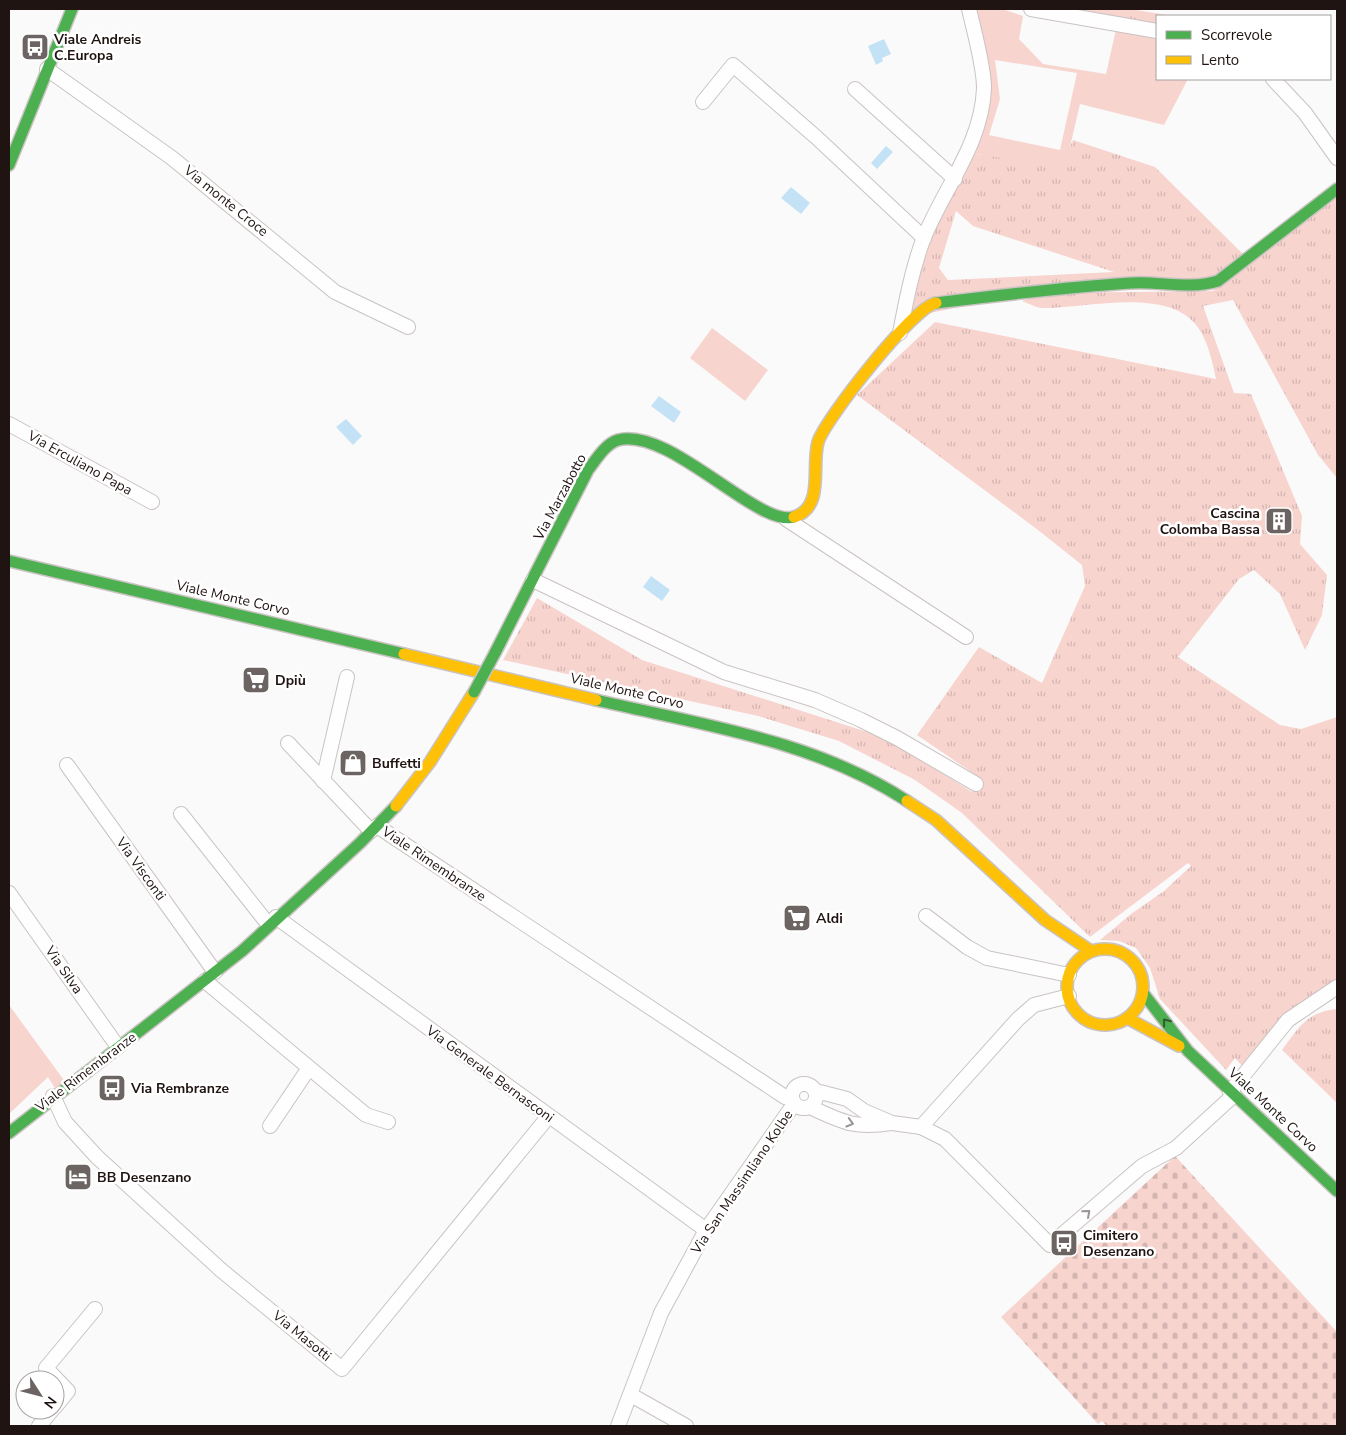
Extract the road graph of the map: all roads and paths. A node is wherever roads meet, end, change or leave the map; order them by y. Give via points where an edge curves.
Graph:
1 (72, 9) edge
2 (969, 9) edge
3 (1031, 9) edge
4 (1156, 31) edge
5 (47, 69) junction
6 (1274, 80) edge
7 (855, 89) dead end
8 (703, 102) dead end
9 (1337, 158) edge
10 (9, 165) edge
11 (955, 179) junction
12 (1337, 189) edge
13 (924, 238) junction
14 (408, 327) dead end
15 (900, 333) junction
16 (9, 424) edge
17 (152, 502) dead end
18 (786, 519) junction
19 (9, 561) edge
20 (533, 580) junction
21 (966, 637) dead end
22 (348, 677) dead end
23 (288, 743) dead end
24 (67, 765) dead end
25 (324, 780) junction
26 (976, 784) dead end
27 (182, 814) dead end
28 (374, 829) junction
29 (9, 893) edge
30 (926, 916) dead end
31 (1045, 920) junction
32 (272, 921) junction
33 (1091, 951) junction
34 (1071, 955) junction
35 (1069, 976) junction
36 (210, 977) junction
37 (1337, 987) edge
38 (1143, 993) junction
39 (1069, 996) junction
40 (1127, 1018) junction
41 (118, 1047) junction
42 (1188, 1051) junction
43 (309, 1068) junction
44 (816, 1091) junction
45 (1232, 1093) junction
46 (53, 1096) junction
47 (793, 1101) junction
48 (810, 1107) junction
49 (548, 1117) junction
50 (388, 1122) dead end
51 (892, 1123) junction
52 (270, 1126) dead end
53 (921, 1127) junction
54 (9, 1133) edge
55 (1337, 1191) edge
56 (706, 1230) junction
57 (94, 1309) dead end
58 (48, 1370) edge
59 (631, 1395) junction
60 (618, 1426) edge
61 (686, 1426) edge

1 - 5 street
2 - 11 street via 984,86 971,145
3 - 4 street
5 - 10 street
5 - 14 street, Via monte Croce via 172,158 335,292
6 - 9 street via 1305,113
7 - 11 street
8 - 13 street via 733,65
11 - 13 street
12 - 15 street via 1218,281 1201,286 1133,283 929,304
13 - 15 street via 913,269
15 - 18 street via 848,393 825,426 818,443 811,504 802,514
16 - 17 street, Via Erculiano Papa
18 - 20 street, Via Marzabotto via 770,515 660,447 636,439 618,440 602,451 588,470
18 - 21 street
19 - 31 street, Viale Monte Corvo via 780,743 818,755 881,784 936,820
20 - 26 street via 724,672 815,700 861,720
20 - 28 street, Via Marzabotto, bridge via 443,744
22 - 25 street
23 - 25 street
24 - 36 street, Via Visconti
25 - 28 street
27 - 32 street, Via Generale Bernasconi
28 - 32 street, Viale Rimembranze
28 - 47 street, Viale Rimembranze
29 - 41 street, Via Silva
30 - 35 street via 987,958
31 - 33 street, Viale Monte Corvo
31 - 34 street, Viale Monte Corvo
32 - 36 street, Viale Rimembranze
32 - 49 street, Via Generale Bernasconi
33 - 34 street
33 - 38 street via 1114,950 1129,957 1139,969
34 - 35 street
35 - 39 street
36 - 41 street, Viale Rimembranze
36 - 43 street, Via Visconti
37 - 45 street, Via San Massimliano Kolbe via 1288,1020
38 - 40 street
42 -> 38 street, Viale Monte Corvo
39 - 40 street via 1076,1011 1089,1021 1112,1024
39 - 53 street via 1034,1005 1018,1019
40 - 42 street, Viale Monte Corvo
41 - 46 street, Viale Rimembranze
42 - 45 street, Viale Monte Corvo
43 - 50 street, Via Visconti via 366,1115
43 - 52 street
44 - 47 street via 810,1085 801,1084 794,1089
44 - 48 street via 817,1099
44 - 51 street, Via San Massimliano Kolbe via 847,1099 864,1111
53 -> 45 street, Via San Massimliano Kolbe via 945,1139 1050,1245 1142,1166 1176,1148
45 - 55 street, Viale Monte Corvo
46 - 49 street, Via Masotti via 65,1122 104,1163 221,1270 342,1369
46 - 54 street, Viale Rimembranze
47 - 48 street via 801,1108
47 - 56 street, Via San Massimliano Kolbe
48 -> 51 street, Via San Massimliano Kolbe via 851,1125 869,1127
49 - 56 street, Via Generale Bernasconi
51 - 53 street, Via San Massimliano Kolbe
56 - 59 street, Via San Massimliano Kolbe via 661,1313
57 - 58 street via 46,1368
59 - 60 street, Via San Massimliano Kolbe
59 - 61 street

